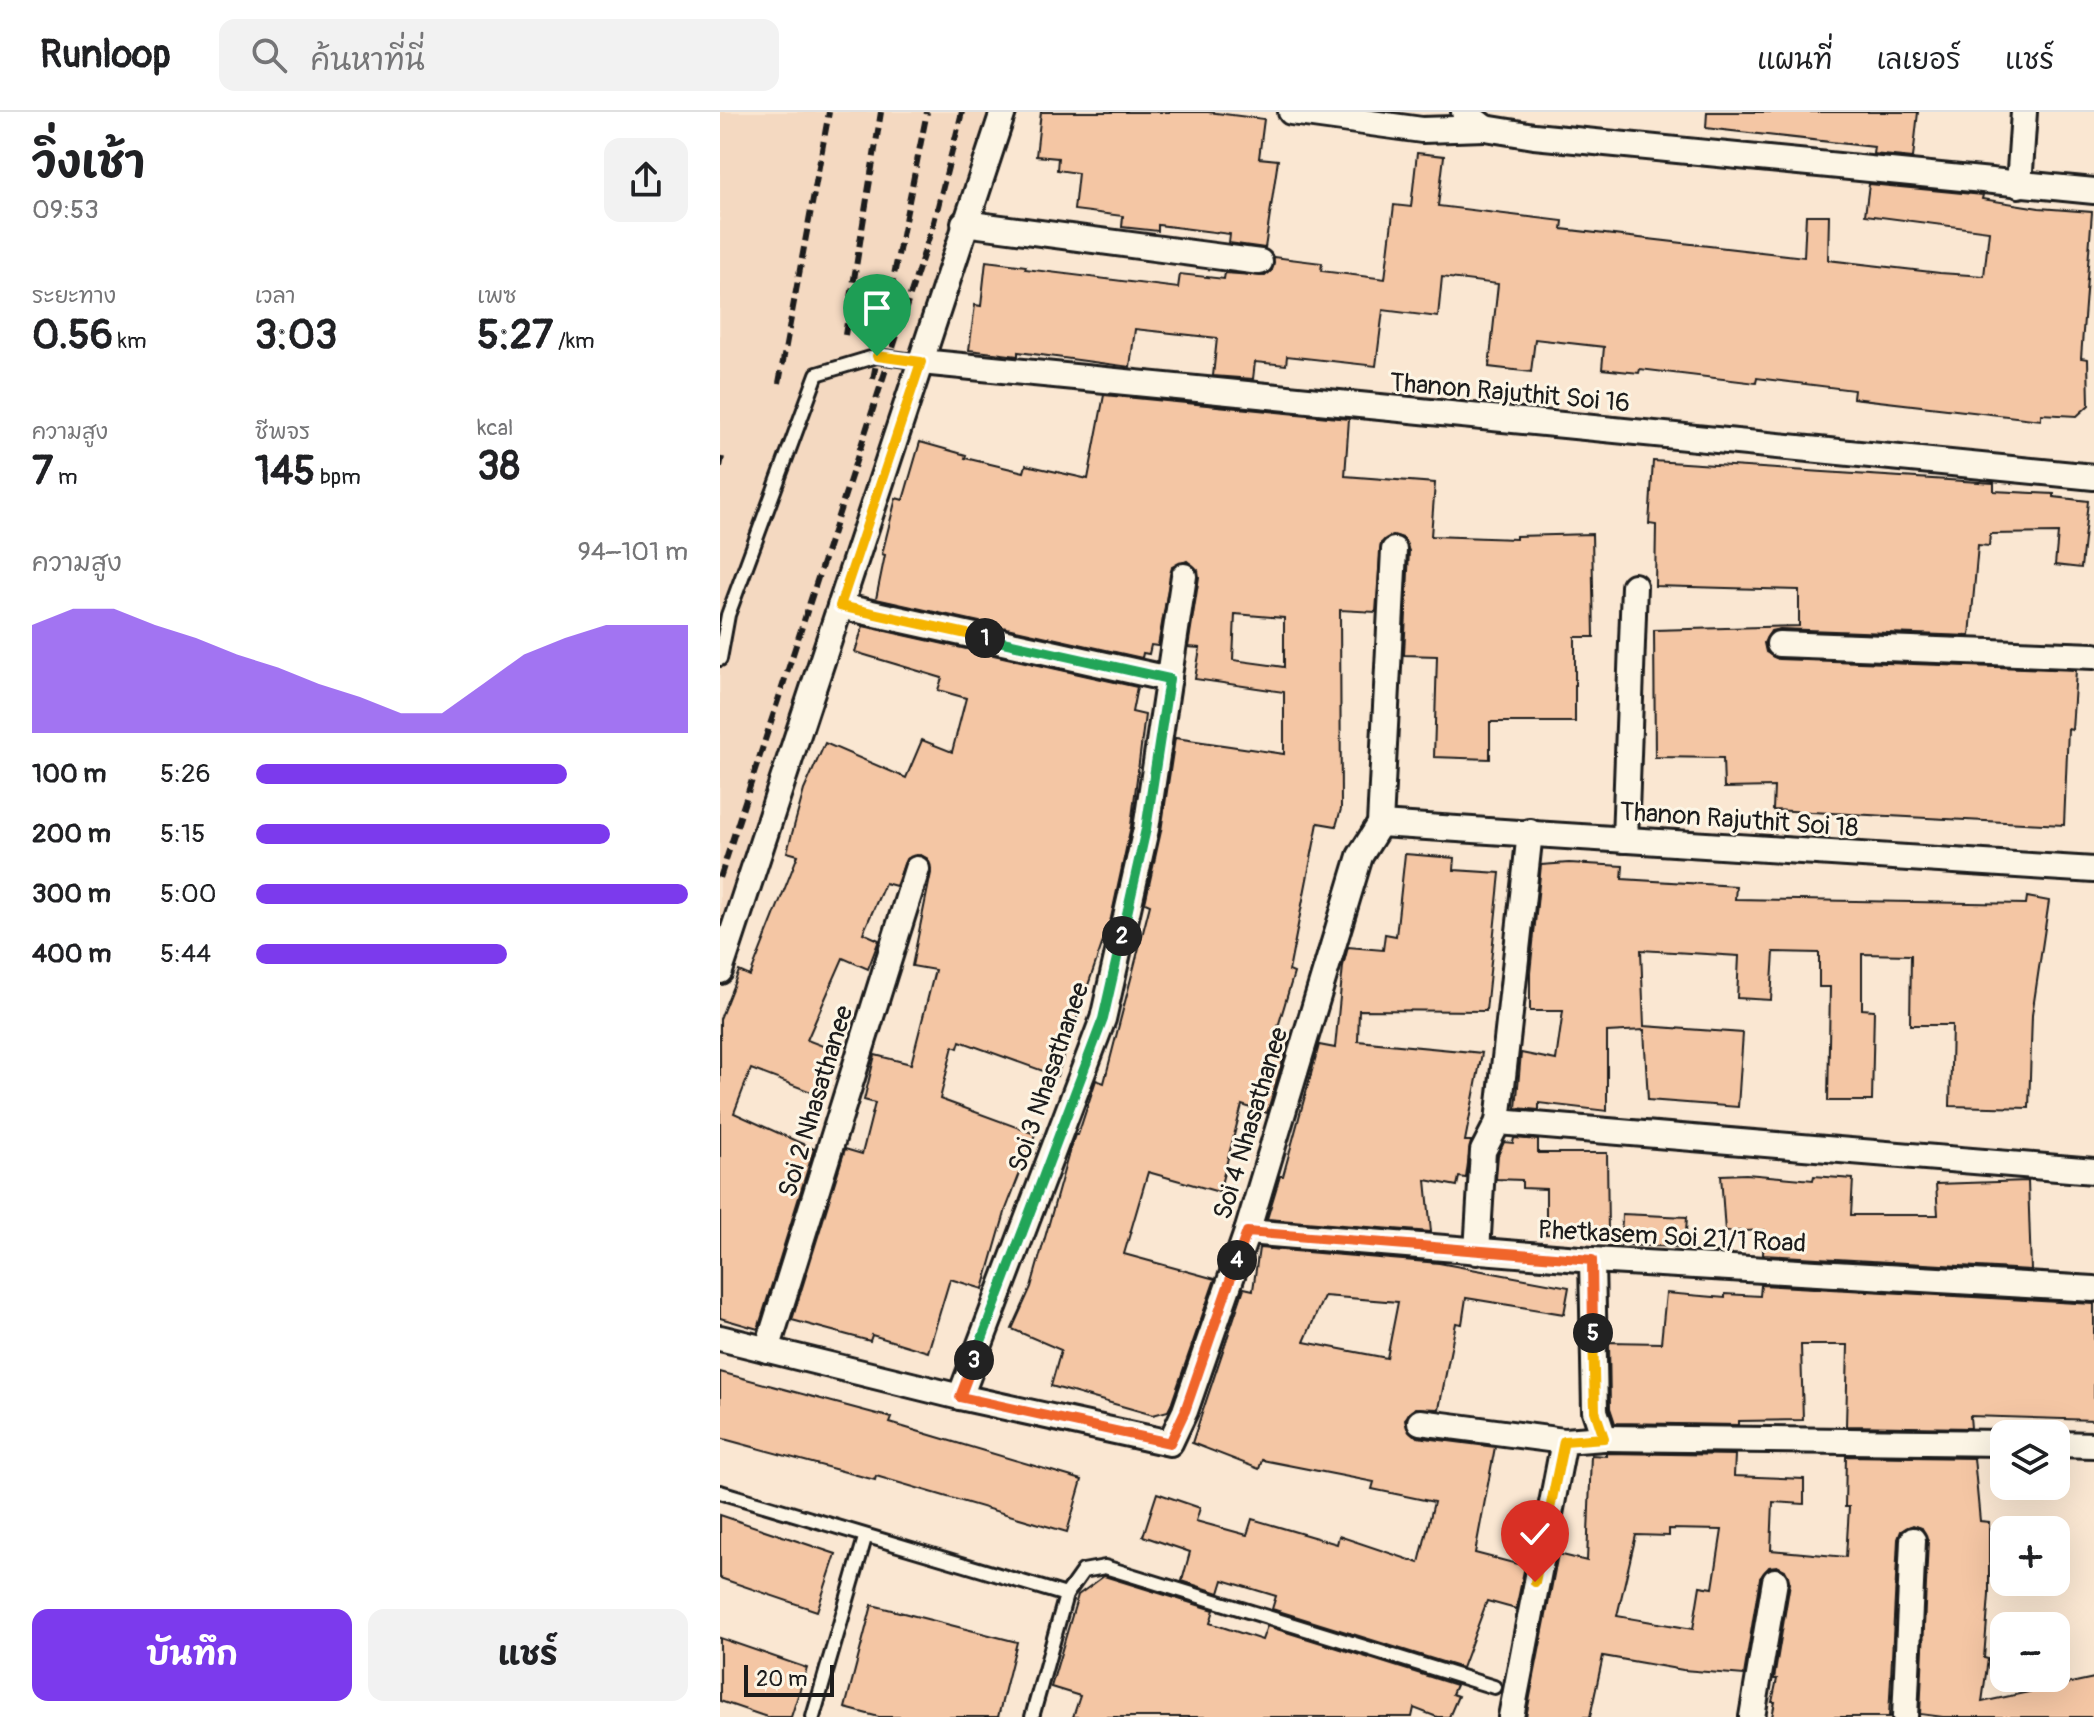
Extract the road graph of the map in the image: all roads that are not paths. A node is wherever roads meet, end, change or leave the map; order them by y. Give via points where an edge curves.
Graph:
1 (1003, 112) edge
2 (1291, 112) edge
3 (1464, 112) edge
4 (2024, 112) edge
5 (1485, 128) junction
6 (2019, 185) junction
7 (2094, 191) edge
8 (964, 223) junction
9 (1260, 262) dead end
10 (921, 362) junction
11 (2094, 477) edge
12 (1394, 550) dead end
13 (1184, 576) dead end
14 (1634, 586) dead end
15 (840, 606) junction
16 (1779, 644) dead end
17 (2094, 656) edge
18 (720, 659) edge
19 (1169, 679) junction
20 (1380, 824) junction
21 (1530, 832) junction
22 (1625, 840) junction
23 (917, 869) dead end
24 (2094, 870) edge
25 (720, 971) edge
26 (1498, 1122) junction
27 (2094, 1171) edge
28 (1247, 1232) junction
29 (1477, 1252) junction
30 (1592, 1260) junction
31 (2094, 1289) edge
32 (720, 1338) edge
33 (767, 1350) junction
34 (960, 1397) junction
35 (1420, 1422) dead end
36 (1604, 1438) junction
37 (1564, 1441) junction
38 (1990, 1443) edge
39 (2070, 1444) edge
40 (2094, 1445) edge
41 (720, 1492) edge
42 (865, 1538) junction
43 (1913, 1540) dead end
44 (1775, 1581) dead end
45 (1066, 1595) junction
46 (1494, 1687) dead end
47 (813, 1717) edge
48 (1032, 1717) edge
49 (1511, 1717) edge
50 (1752, 1717) edge
51 (1905, 1717) edge

1 - 8 street
2 - 5 street via 1422,130
3 - 5 street
4 - 6 street
5 - 6 street
6 - 7 street
8 - 9 street
8 - 10 street
10 - 11 street, Thanon Rajuthit Soi 16
10 - 15 street
10 - 18 lane via 877,356 817,374 728,615
12 - 20 street, Soi 4 Nhasathanee
13 - 19 street, Soi 3 Nhasathanee
14 - 22 street
15 - 19 street
15 - 25 street
16 - 17 street
19 - 34 street, Soi 3 Nhasathanee via 1146,829 1103,1019
20 - 21 street, Thanon Rajuthit Soi 18
20 - 28 street, Soi 4 Nhasathanee via 1360,856
21 - 22 street, Thanon Rajuthit Soi 18
21 - 26 street
22 - 24 street, Thanon Rajuthit Soi 18
23 - 33 street, Soi 2 Nhasathanee
26 - 27 street
26 - 29 street via 1483,1151
28 - 29 street, Phetkasem Soi 21/1 Road
28 - 34 street, Soi 4 Nhasathanee via 1170,1443
29 - 30 street, Phetkasem Soi 21/1 Road
30 - 31 street, Phetkasem Soi 21/1 Road
30 - 36 street via 1595,1411
32 - 33 street, Soi 4 Nhasathanee
33 - 34 street, Soi 4 Nhasathanee
35 - 37 street
36 - 37 street
36 - 38 street
37 - 49 street
39 - 40 street
41 - 42 lane
42 - 45 lane
42 - 47 lane
43 - 51 street
44 - 50 street
45 - 46 lane via 1083,1571 1105,1567
45 - 48 lane

